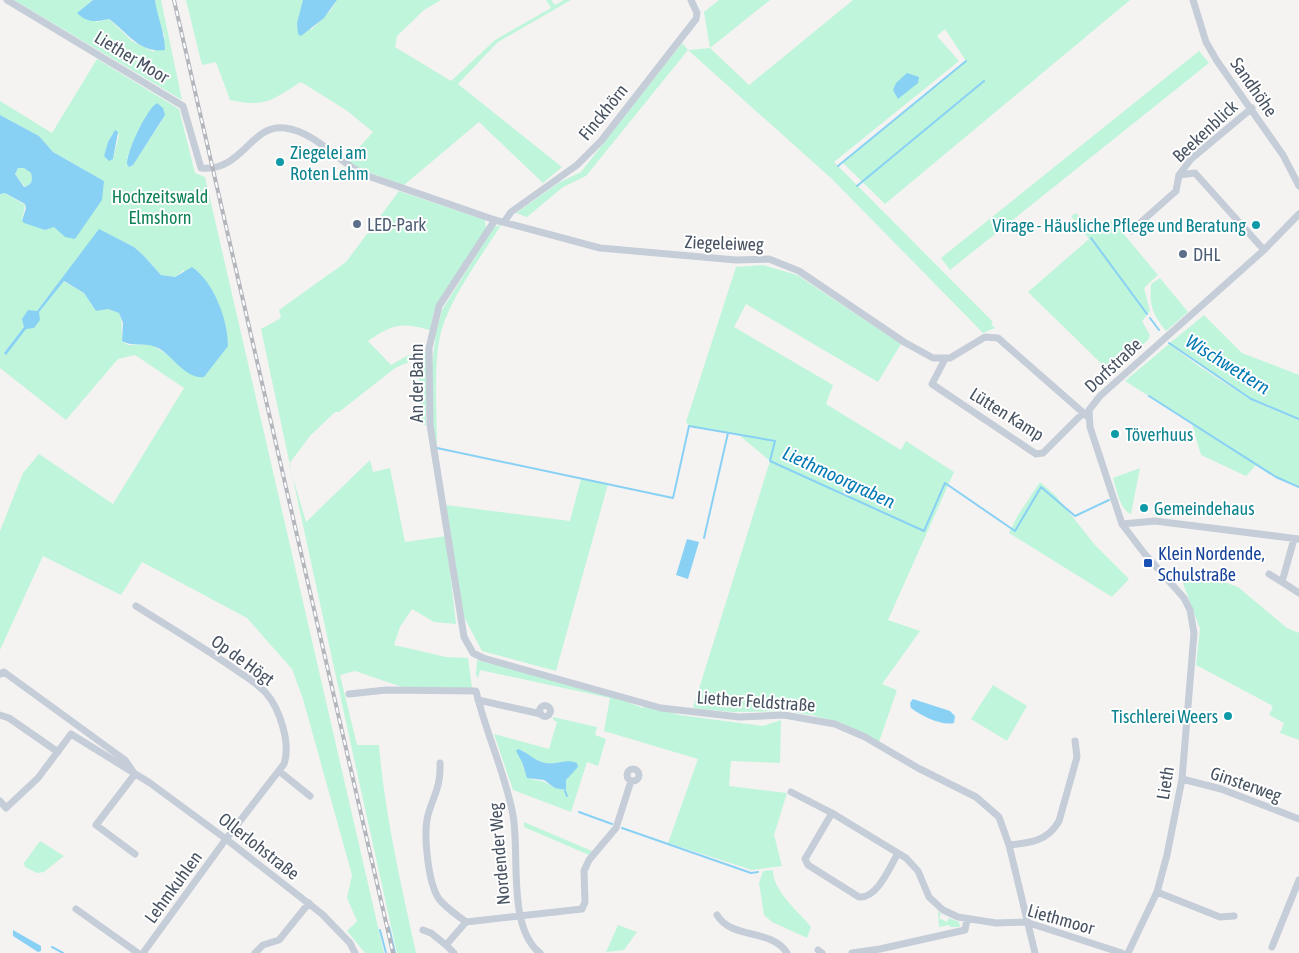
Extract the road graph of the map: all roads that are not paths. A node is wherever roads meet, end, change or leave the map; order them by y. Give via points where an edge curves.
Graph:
1 (7, 0) edge
2 (691, 0) edge
3 (1193, 0) edge
4 (1252, 108) junction
5 (204, 169) joint
6 (1179, 175) junction
7 (1299, 186) edge
8 (1299, 214) edge
9 (495, 220) junction
10 (504, 222) junction
11 (1131, 231) dead end
12 (1264, 250) junction
13 (945, 358) junction
14 (1085, 415) junction
15 (1122, 524) junction
16 (1297, 539) edge
17 (1269, 574) dead end
18 (1282, 582) junction
19 (1299, 593) edge
20 (136, 606) dead end
21 (1190, 610) joint
22 (473, 653) joint
23 (2, 673) edge
24 (349, 694) dead end
25 (478, 700) junction
26 (541, 714) dead end
27 (0, 715) edge
28 (1075, 742) dead end
29 (58, 752) junction
30 (440, 763) dead end
31 (279, 771) junction
32 (135, 774) junction
33 (1182, 779) junction
34 (631, 781) dead end
35 (790, 792) dead end
36 (310, 796) dead end
37 (0, 801) edge
38 (832, 813) junction
39 (1299, 819) edge
40 (226, 839) junction
41 (1009, 845) junction
42 (898, 853) junction
43 (135, 854) dead end
44 (1299, 880) edge
45 (1157, 892) junction
46 (309, 903) junction
47 (76, 909) dead end
48 (718, 915) dead end
49 (520, 916) junction
50 (1234, 916) dead end
51 (967, 920) junction
52 (466, 922) junction
53 (1026, 922) junction
54 (423, 930) dead end
55 (446, 945) junction
56 (1272, 947) dead end
57 (138, 953) edge
58 (143, 953) edge
59 (255, 953) edge
60 (355, 953) edge
61 (454, 953) edge
62 (540, 953) edge
63 (787, 953) edge
64 (852, 953) edge
65 (1035, 953) edge
66 (1122, 953) edge
67 (1128, 953) edge

1 - 5 street, Liether Moor via 183,106 199,165
2 - 10 street, Finckhörn via 696,19 601,141 577,165 511,212
3 - 4 street, Sandhöhe via 1210,48
4 - 6 street, Beekenblick via 1192,159
4 - 7 street, Sandhöhe
5 - 9 street, Ziegeleiweg via 232,161 267,130 284,128 310,138 365,175
6 - 11 street, Beekenblick via 1176,191
6 - 12 street, Beekenblick via 1195,173
8 - 12 street, Dorfstraße
9 - 10 street, Ziegeleiweg
9 - 22 street, An der Bahn via 440,306 429,348 430,425 464,637
10 - 13 street, Ziegeleiweg via 600,248 726,260 769,259 799,271 923,354
12 - 14 street, Dorfstraße via 1100,396
13 - 14 street via 960,353 985,337 998,338
13 - 14 street, Lütten Kamp via 932,384 1036,454 1043,453
14 - 15 street, Dorfstraße
15 - 16 street via 1155,520
15 - 21 street, Dorfstraße via 1174,585
16 - 18 street
17 - 18 street
18 - 19 street
20 - 31 street, Op de Högt via 264,691 273,702 284,735 287,756
21 - 33 street, Lieth via 1194,633
22 - 41 street, Liether Feldstraße via 661,708 738,717 784,715 835,724 983,801 1003,823
23 - 32 street, Ollerlohstraße via 125,760
24 - 25 street, Nordender Weg via 386,690 476,691
25 - 26 street
25 - 49 street, Nordender Weg via 505,778 513,815
27 - 29 street
28 - 41 street via 1077,757 1054,831 1031,842
29 - 32 street, Ollerlohstraße via 70,734
29 - 37 street via 38,778 6,808
30 - 52 street via 439,789 425,828 427,854 438,897
31 - 36 street
31 - 40 street, Op de Högt
32 - 40 street, Ollerlohstraße
32 - 43 street via 96,826
33 - 39 street, Ginsterweg via 1221,789
33 - 45 street, Lieth
34 - 49 street via 616,828 589,860 584,871 585,902 582,909
35 - 38 street, Liethmoor
38 - 42 street, Liethmoor
38 - 42 street via 805,859 808,865 859,897 873,894
40 - 46 street, Ollerlohstraße
40 - 58 street, Lehmkuhlen
41 - 53 street, Liether Feldstraße
42 - 51 street, Liethmoor via 914,864 934,903
44 - 56 street
45 - 50 street via 1220,917
45 - 67 street, Lieth
46 - 59 street via 279,940 263,945
46 - 60 street, Ollerlohstraße via 350,943
47 - 57 street
48 - 63 street via 728,926 775,941
49 - 52 street
49 - 62 street, Nordender Weg via 529,942
51 - 53 street, Liethmoor via 996,924
51 - 64 street via 965,930
52 - 55 street
53 - 65 street, Liether Feldstraße
53 - 66 street, Liethmoor
54 - 55 street via 431,932
55 - 61 street

